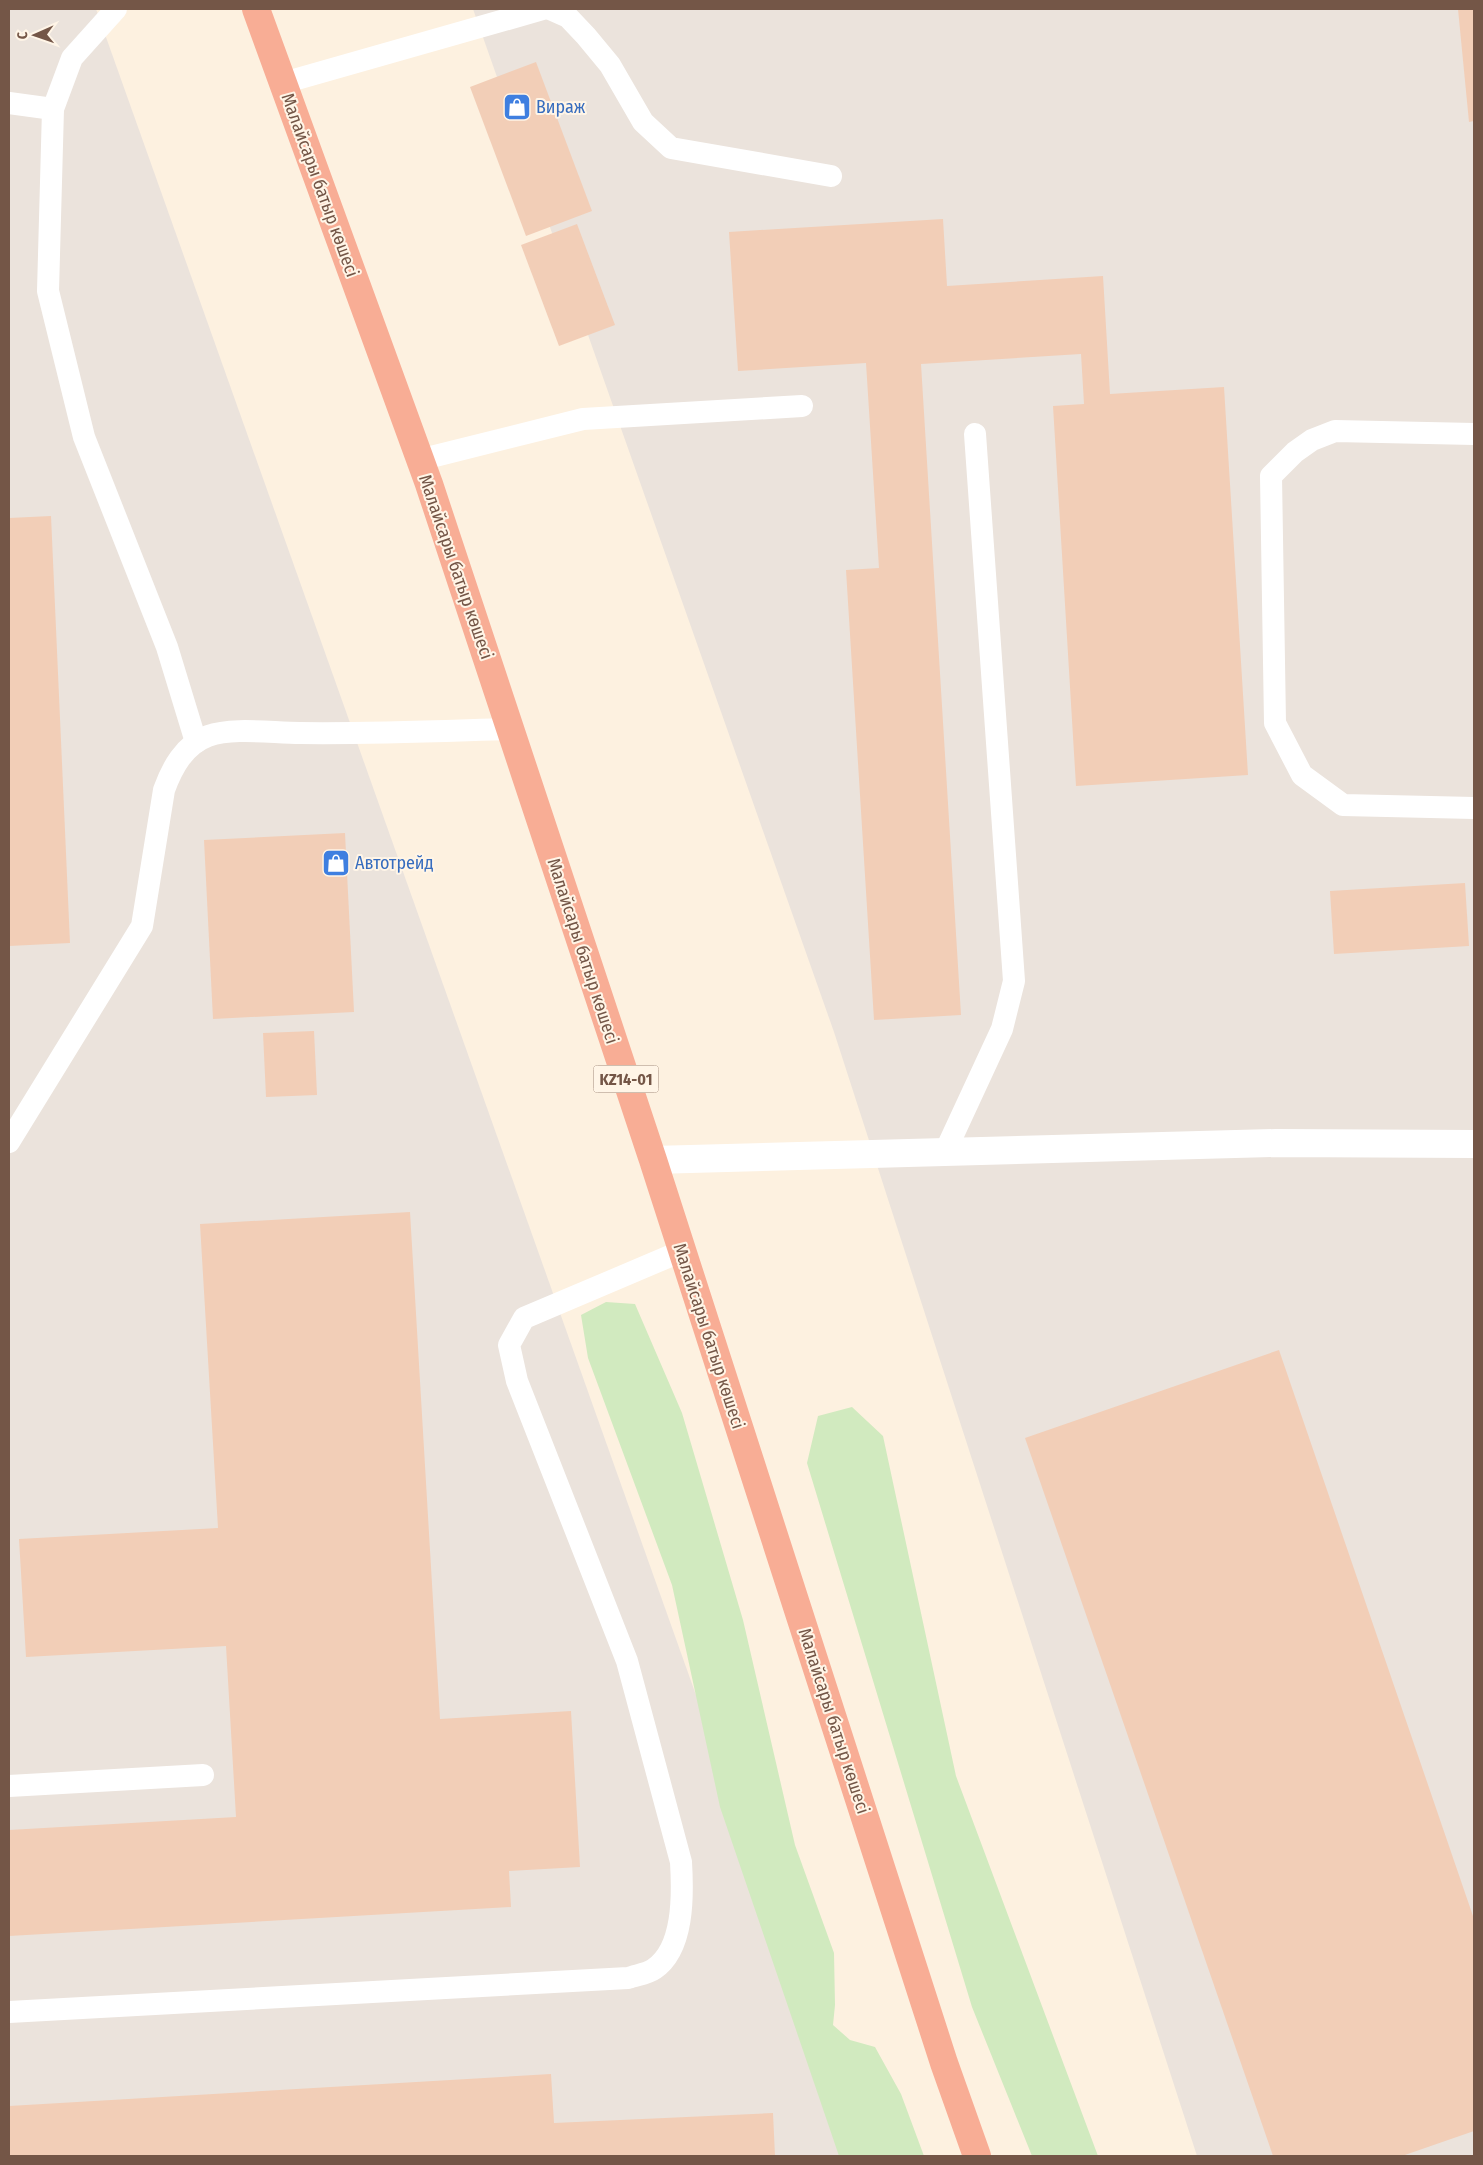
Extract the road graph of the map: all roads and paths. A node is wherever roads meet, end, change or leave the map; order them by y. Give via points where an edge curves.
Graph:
1 (116, 9) edge
2 (256, 9) edge
3 (543, 9) edge
4 (550, 9) edge
5 (283, 83) junction
6 (9, 103) edge
7 (53, 109) junction
8 (831, 176) dead end
9 (802, 406) dead end
10 (975, 434) dead end
11 (1474, 434) edge
12 (419, 460) junction
13 (510, 729) junction
14 (196, 742) junction
15 (1474, 808) edge
16 (9, 1142) edge
17 (1474, 1144) edge
18 (945, 1152) junction
19 (652, 1160) junction
20 (682, 1251) junction
21 (203, 1776) dead end
22 (9, 1786) edge
23 (9, 2012) edge
24 (977, 2156) edge

1 - 7 lane via 72,58
2 - 5 highway, Малайсары батыр көшесі / KZ14-01
3 - 5 lane
4 - 8 lane via 568,17 586,36 610,65 643,122 671,148
5 - 12 highway, Малайсары батыр көшесі / KZ14-01
6 - 7 lane
7 - 14 lane via 48,291 84,437 167,647
9 - 12 lane via 584,419
10 - 18 lane via 1014,981 1002,1029
11 - 15 lane via 1335,430 1306,444 1271,476 1275,723 1302,775 1343,805
12 - 13 highway, Малайсары батыр көшесі / KZ14-01
13 - 14 lane via 301,734 222,732
13 - 19 highway, Малайсары батыр көшесі / KZ14-01
14 - 16 lane via 180,757 164,790 142,926
17 - 18 street via 1276,1143
18 - 19 street
19 - 20 highway, Малайсары батыр көшесі / KZ14-01
20 - 23 lane via 524,1318 509,1345 517,1381 628,1661 681,1862 683,1896 670,1954 653,1970 628,1978
20 - 24 highway, Малайсары батыр көшесі / KZ14-01
21 - 22 lane

